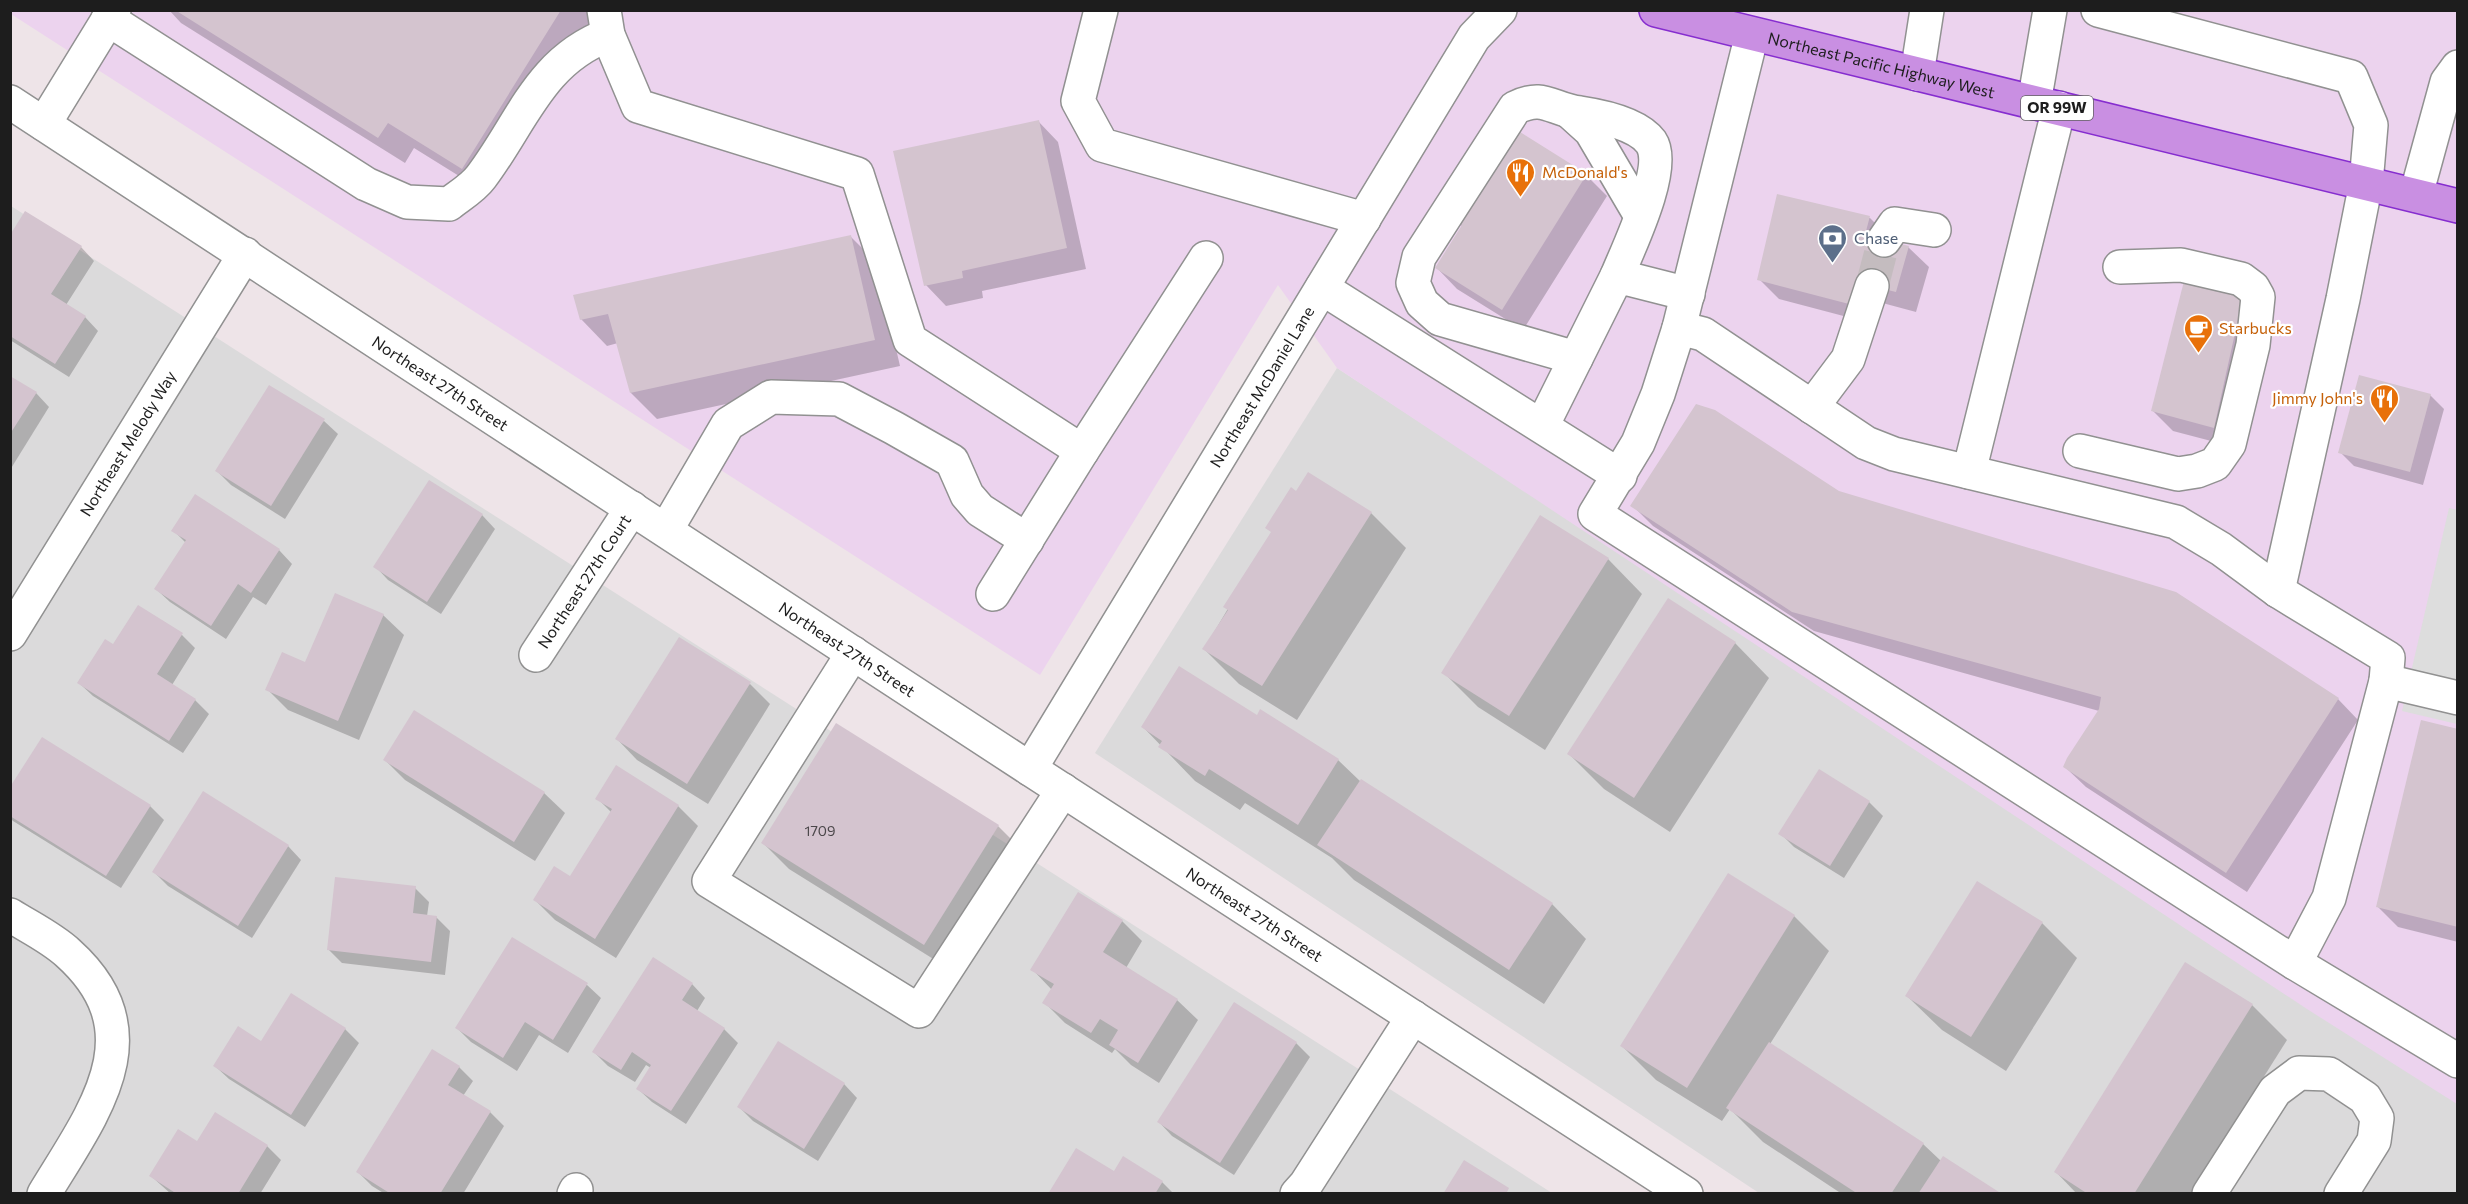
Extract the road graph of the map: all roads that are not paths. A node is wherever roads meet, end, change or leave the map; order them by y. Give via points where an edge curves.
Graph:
1 (1101, 10) edge
2 (1500, 10) edge
3 (1656, 10) edge
4 (1927, 10) edge
5 (2050, 10) edge
6 (2098, 10) edge
7 (111, 15) edge
8 (606, 23) edge
9 (1752, 34) junction
10 (2457, 67) edge
11 (1917, 74) junction
12 (10, 102) edge
13 (2046, 106) junction
14 (1570, 112) junction
15 (44, 124) junction
16 (2366, 183) junction
17 (2416, 195) junction
18 (2457, 206) edge
19 (1641, 216) junction
20 (1364, 219) junction
21 (1934, 230) dead end
22 (1884, 240) tunnel mouth
23 (244, 254) junction
24 (1206, 258) dead end
25 (2120, 267) dead end
26 (1617, 276) junction
27 (1872, 286) tunnel mouth
28 (1322, 288) junction
29 (1688, 294) junction
30 (1679, 328) junction
31 (1576, 358) junction
32 (1812, 407) junction
33 (1542, 426) junction
34 (1082, 451) junction
35 (2080, 451) dead end
36 (1969, 472) junction
37 (1620, 476) junction
38 (632, 508) junction
39 (666, 530) junction
40 (1027, 540) junction
41 (2278, 591) junction
42 (993, 594) dead end
43 (10, 634) edge
44 (853, 653) junction
45 (536, 655) dead end
46 (2386, 681) junction
47 (2457, 698) edge
48 (1030, 769) junction
49 (1063, 790) junction
50 (10, 915) edge
51 (2295, 963) junction
52 (1413, 1017) junction
53 (2457, 1061) edge
54 (44, 1194) edge
55 (1297, 1194) edge
56 (1686, 1194) edge
57 (2209, 1194) edge
58 (2341, 1194) edge

1 - 20 street via 1078,102 1102,145
2 - 20 street, Northeast McDaniel Lane via 1474,37
3 - 9 highway, Northeast Pacific Highway West / OR 99W
4 - 11 street
5 - 13 street
6 - 16 street via 2351,77 2371,125
7 - 8 street via 366,184 407,202 449,204 480,179 540,86
7 - 15 street
8 - 34 street via 638,106 857,174 910,340
9 - 11 highway, Northeast Pacific Highway West / OR 99W
9 - 29 street
10 - 17 street via 2448,82
11 - 13 highway, Northeast Pacific Highway West / OR 99W
12 - 15 street, Northeast 27th Street
13 - 16 highway, Northeast Pacific Highway West / OR 99W
13 - 36 street
14 - 19 street via 1591,130
14 - 19 street via 1629,126 1650,141 1656,154 1654,177
14 - 31 street via 1550,103 1527,102 1515,108 1419,257 1413,282 1422,303 1440,319
15 - 23 street, Northeast 27th Street
16 - 17 highway, Northeast Pacific Highway West / OR 99W
16 - 41 street
17 - 18 highway, Northeast Pacific Highway West / OR 99W
19 - 26 street
20 - 28 street, Northeast McDaniel Lane
21 - 22 street via 1895,224
23 - 38 street, Northeast 27th Street
23 - 43 street, Northeast Melody Way
24 - 34 street
25 - 35 street via 2181,265 2241,279 2258,297 2253,345 2229,444 2215,464 2178,474
26 - 29 street
26 - 31 street
27 - 32 street via 1848,359
28 - 33 street
28 - 48 street, Northeast McDaniel Lane
29 - 30 street
30 - 32 street via 1703,334
30 - 37 street via 1658,394
31 - 33 street
32 - 36 street via 1866,443
33 - 37 street
34 - 40 street
36 - 41 street via 2176,522
37 - 51 street via 1595,514
38 - 39 street, Northeast 27th Street
38 - 45 street, Northeast 27th Court
39 - 40 street via 728,424 771,397 839,399 894,428 952,461 967,495 980,510
39 - 44 street, Northeast 27th Street
40 - 42 street
41 - 46 street via 2388,658
44 - 48 street, Northeast 27th Street
44 - 49 street via 710,880 919,1011
46 - 47 street
46 - 51 street via 2329,898
48 - 49 street, Northeast 27th Street
49 - 52 street, Northeast 27th Street
50 - 54 street via 67,951 89,975 106,1002 113,1035 110,1068 95,1109
51 - 53 street
52 - 55 street
52 - 56 street, Northeast 27th Street
57 - 58 street via 2275,1091 2299,1073 2329,1074 2365,1098 2377,1118 2374,1141

